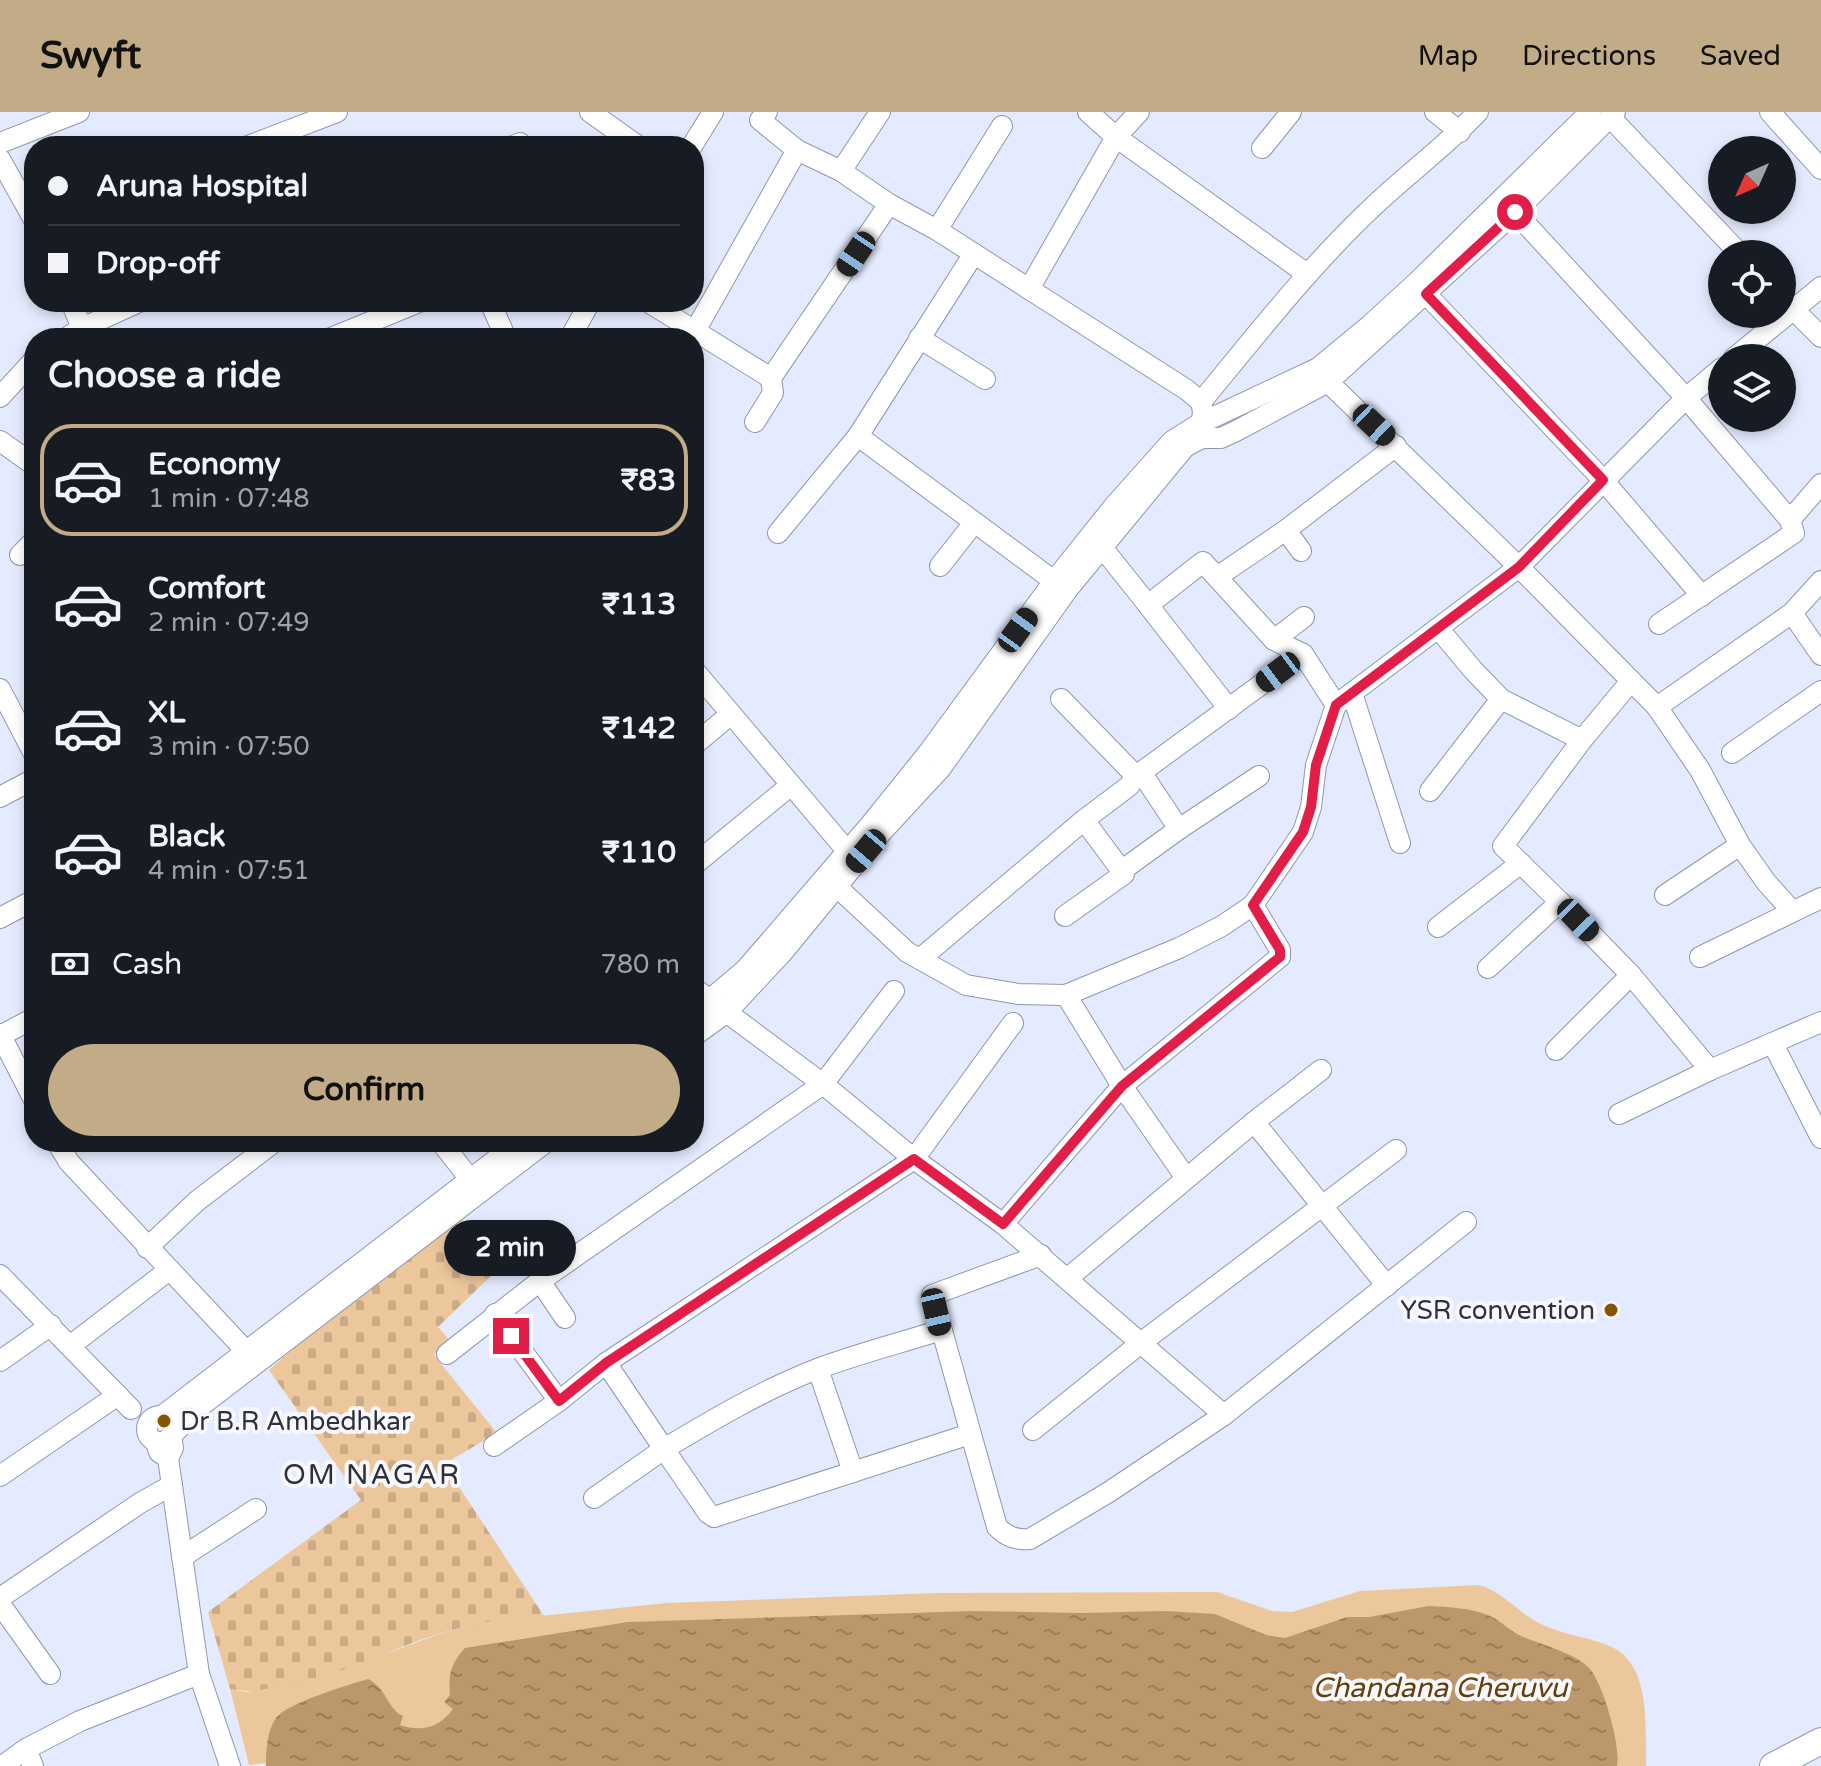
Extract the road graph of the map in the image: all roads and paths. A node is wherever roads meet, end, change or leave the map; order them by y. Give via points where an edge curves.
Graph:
1 (79, 112) edge
2 (337, 112) edge
3 (590, 112) edge
4 (713, 112) edge
5 (880, 112) edge
6 (1088, 112) edge
7 (1139, 112) edge
8 (1291, 112) edge
9 (1435, 112) edge
10 (1478, 112) edge
11 (1590, 112) edge
12 (1770, 112) edge
13 (759, 115) edge
14 (1613, 115) edge
15 (1002, 126) dead end
16 (1460, 132) junction
17 (274, 136) edge
18 (624, 136) edge
19 (698, 136) edge
20 (1116, 137) junction
21 (0, 143) edge
22 (1262, 148) dead end
23 (797, 150) junction
24 (0, 159) edge
25 (1821, 169) edge
26 (841, 171) junction
27 (24, 202) edge
28 (889, 204) junction
29 (1515, 212) junction
30 (937, 230) junction
31 (1727, 240) edge
32 (973, 255) junction
33 (1307, 274) junction
34 (1821, 287) edge
35 (1029, 289) junction
36 (1426, 294) junction
37 (1796, 299) edge
38 (121, 312) edge
39 (394, 312) edge
40 (664, 312) edge
41 (1796, 312) edge
42 (377, 319) junction
43 (91, 328) edge
44 (355, 328) edge
45 (382, 328) edge
46 (690, 328) edge
47 (697, 328) edge
48 (1763, 328) edge
49 (704, 337) edge
50 (1821, 337) edge
51 (919, 338) junction
52 (1747, 344) edge
53 (24, 371) edge
54 (771, 378) junction
55 (985, 379) dead end
56 (1708, 380) edge
57 (1328, 382) junction
58 (0, 397) edge
59 (1686, 398) junction
60 (1201, 402) junction
61 (755, 422) dead end
62 (1201, 431) junction
63 (858, 436) junction
64 (0, 441) edge
65 (1396, 446) junction
66 (24, 454) edge
67 (1603, 480) junction
68 (1821, 484) edge
69 (1790, 520) junction
70 (973, 524) junction
71 (1286, 530) junction
72 (778, 533) dead end
73 (1101, 546) junction
74 (1301, 551) dead end
75 (940, 566) dead end
76 (1519, 567) junction
77 (1217, 577) junction
78 (1054, 581) junction
79 (1821, 581) edge
80 (1702, 596) junction
81 (1148, 605) junction
82 (1792, 613) junction
83 (1304, 617) dead end
84 (1659, 624) dead end
85 (1438, 628) junction
86 (1274, 640) junction
87 (1303, 654) junction
88 (1821, 655) edge
89 (1631, 681) junction
90 (704, 682) edge
91 (0, 689) edge
92 (1821, 691) edge
93 (1061, 699) dead end
94 (1344, 699) junction
95 (1501, 699) junction
96 (1657, 707) junction
97 (1229, 709) junction
98 (731, 714) junction
99 (24, 735) edge
100 (704, 737) edge
101 (1582, 740) junction
102 (1732, 753) dead end
103 (1138, 774) junction
104 (1259, 776) dead end
105 (24, 784) edge
106 (791, 785) junction
107 (1430, 791) dead end
108 (0, 797) edge
109 (1084, 820) junction
110 (1179, 829) junction
111 (1400, 843) dead end
112 (1740, 845) junction
113 (848, 852) junction
114 (704, 857) edge
115 (1521, 863) junction
116 (1121, 871) junction
117 (836, 886) junction
118 (1665, 895) dead end
119 (1821, 898) edge
120 (1560, 902) junction
121 (24, 905) edge
122 (1253, 905) junction
123 (1792, 911) junction
124 (1065, 916) dead end
125 (0, 918) edge
126 (1438, 927) dead end
127 (1700, 957) dead end
128 (920, 959) junction
129 (1488, 968) dead end
130 (1631, 975) junction
131 (894, 991) dead end
132 (1066, 995) junction
133 (704, 996) edge
134 (719, 1007) junction
135 (704, 1011) edge
136 (1821, 1022) edge
137 (24, 1023) edge
138 (1013, 1023) dead end
139 (704, 1024) edge
140 (0, 1035) edge
141 (1773, 1044) junction
142 (1556, 1050) dead end
143 (1321, 1070) dead end
144 (1710, 1070) junction
145 (24, 1081) edge
146 (823, 1084) junction
147 (1122, 1086) junction
148 (1619, 1114) dead end
149 (1254, 1122) junction
150 (1821, 1138) edge
151 (1396, 1150) dead end
152 (63, 1152) edge
153 (261, 1152) edge
154 (449, 1152) edge
155 (505, 1152) edge
156 (533, 1152) edge
157 (914, 1159) junction
158 (469, 1178) junction
159 (1186, 1178) junction
160 (1323, 1206) junction
161 (1466, 1222) dead end
162 (1003, 1224) junction
163 (147, 1248) junction
164 (1041, 1255) junction
165 (169, 1270) junction
166 (0, 1275) edge
167 (1068, 1278) junction
168 (540, 1281) junction
169 (1387, 1286) junction
170 (495, 1314) junction
171 (565, 1318) dead end
172 (51, 1325) junction
173 (941, 1330) junction
174 (1142, 1342) junction
175 (70, 1346) junction
176 (245, 1350) junction
177 (447, 1354) dead end
178 (0, 1361) edge
179 (606, 1363) junction
180 (818, 1369) junction
181 (559, 1401) junction
182 (125, 1402) junction
183 (1224, 1415) junction
184 (165, 1429) junction
185 (1033, 1430) dead end
186 (970, 1434) junction
187 (494, 1446) dead end
188 (664, 1449) junction
189 (853, 1472) junction
190 (0, 1476) edge
191 (172, 1485) junction
192 (594, 1498) dead end
193 (256, 1509) dead end
194 (182, 1557) junction
195 (0, 1601) edge
196 (50, 1674) dead end
197 (199, 1674) junction
198 (1821, 1741) edge
199 (30, 1758) edge
200 (1821, 1761) edge
201 (2, 1766) edge
202 (230, 1766) edge
203 (1773, 1766) edge
204 (1812, 1766) edge

1 - 21 street
2 - 17 street
3 - 18 street
4 - 19 street
5 - 26 street
6 - 20 street
7 - 20 street
8 - 22 street
9 - 16 street
10 - 16 street
11 - 62 street via 1381,316 1318,368
12 - 25 street
13 - 23 street
14 - 29 street
14 - 31 street
15 - 30 street
16 - 33 street via 1378,202
20 - 33 street
20 - 35 street
23 - 26 street
23 - 47 street
24 - 27 street
26 - 28 street
28 - 30 street
28 - 54 street
29 - 36 street
29 - 59 street
30 - 32 street
32 - 35 street
32 - 51 street
33 - 60 street
34 - 37 street
35 - 60 street
36 - 57 street
36 - 67 street
38 - 43 street
39 - 42 street
40 - 46 street
41 - 50 street
42 - 44 street
42 - 45 street
48 - 52 street
49 - 54 street
51 - 55 street
51 - 63 street
53 - 58 street
54 - 61 street via 773,393
56 - 59 street
57 - 62 street via 1221,438
57 - 65 street
59 - 67 street
59 - 69 street
60 - 62 street
62 - 73 street
62 - 78 street via 1172,441
63 - 70 street
63 - 72 street
64 - 66 street
65 - 71 street
65 - 76 street
67 - 76 street
67 - 80 street
68 - 69 street
69 - 80 street via 1794,533
70 - 75 street
70 - 78 street
71 - 74 street
71 - 77 street
73 - 81 street
73 - 117 street via 941,768
76 - 85 street
76 - 89 street
77 - 81 street via 1203,562
77 - 86 street
78 - 113 street
79 - 82 street
80 - 84 street
81 - 97 street
82 - 88 street
82 - 96 street
83 - 86 street
85 - 94 street
85 - 95 street
86 - 87 street
87 - 94 street
87 - 97 street
89 - 96 street
89 - 101 street
90 - 98 street
91 - 99 street
92 - 102 street
93 - 103 street
94 - 111 street
94 - 122 street via 1316,765 1303,832
95 - 101 street
95 - 107 street
96 - 112 street via 1700,770
97 - 103 street
98 - 100 street
98 - 106 street
101 - 115 street via 1503,846
103 - 109 street
103 - 110 street
104 - 110 street
105 - 108 street
106 - 113 street
106 - 114 street
109 - 116 street
109 - 128 street
110 - 116 street
112 - 118 street
112 - 123 street
113 - 134 street
115 - 120 street
115 - 126 street
116 - 124 street via 1124,874
117 - 128 street
117 - 134 street via 783,952
119 - 123 street
120 - 129 street
120 - 130 street
121 - 125 street
122 - 132 street via 1179,948
122 - 147 street via 1280,957
123 - 127 street
128 - 132 street via 966,985
130 - 142 street
130 - 144 street
131 - 146 street
132 - 147 street
133 - 134 street
134 - 135 street
134 - 139 street
134 - 146 street
136 - 141 street
137 - 140 street
138 - 157 street
140 - 145 street
141 - 144 street
141 - 150 street
143 - 149 street
144 - 148 street
146 - 157 street
146 - 168 street
147 - 159 street
147 - 162 street
149 - 159 street
149 - 160 street
151 - 160 street
152 - 163 street
153 - 163 street
154 - 158 street
155 - 158 street
156 - 184 street
157 - 162 street
157 - 179 street
158 - 176 street
159 - 167 street
160 - 169 street
160 - 174 street
161 - 169 street
162 - 164 street
163 - 165 street
164 - 167 street
164 - 173 street via 932,1295
165 - 175 street
165 - 176 street
166 - 172 street
167 - 174 street
168 - 170 street
168 - 171 street
169 - 183 street
170 - 177 street
170 - 181 street
172 - 175 street
172 - 178 street
173 - 180 street
173 - 186 street
174 - 183 street
174 - 185 street
175 - 182 street
176 - 184 street
179 - 181 street
179 - 188 street
180 - 188 street via 733,1408
180 - 189 street
181 - 187 street
182 - 184 street via 138,1423
182 - 190 street
183 - 186 street via 1092,1503 1030,1539 1018,1540 997,1527
184 - 191 street
186 - 189 street
188 - 189 street via 714,1517
188 - 192 street
191 - 194 street
191 - 195 street
193 - 194 street
194 - 197 street
195 - 196 street
197 - 199 street via 80,1721
197 - 202 street
198 - 203 main road
199 - 201 street
200 - 204 main road

